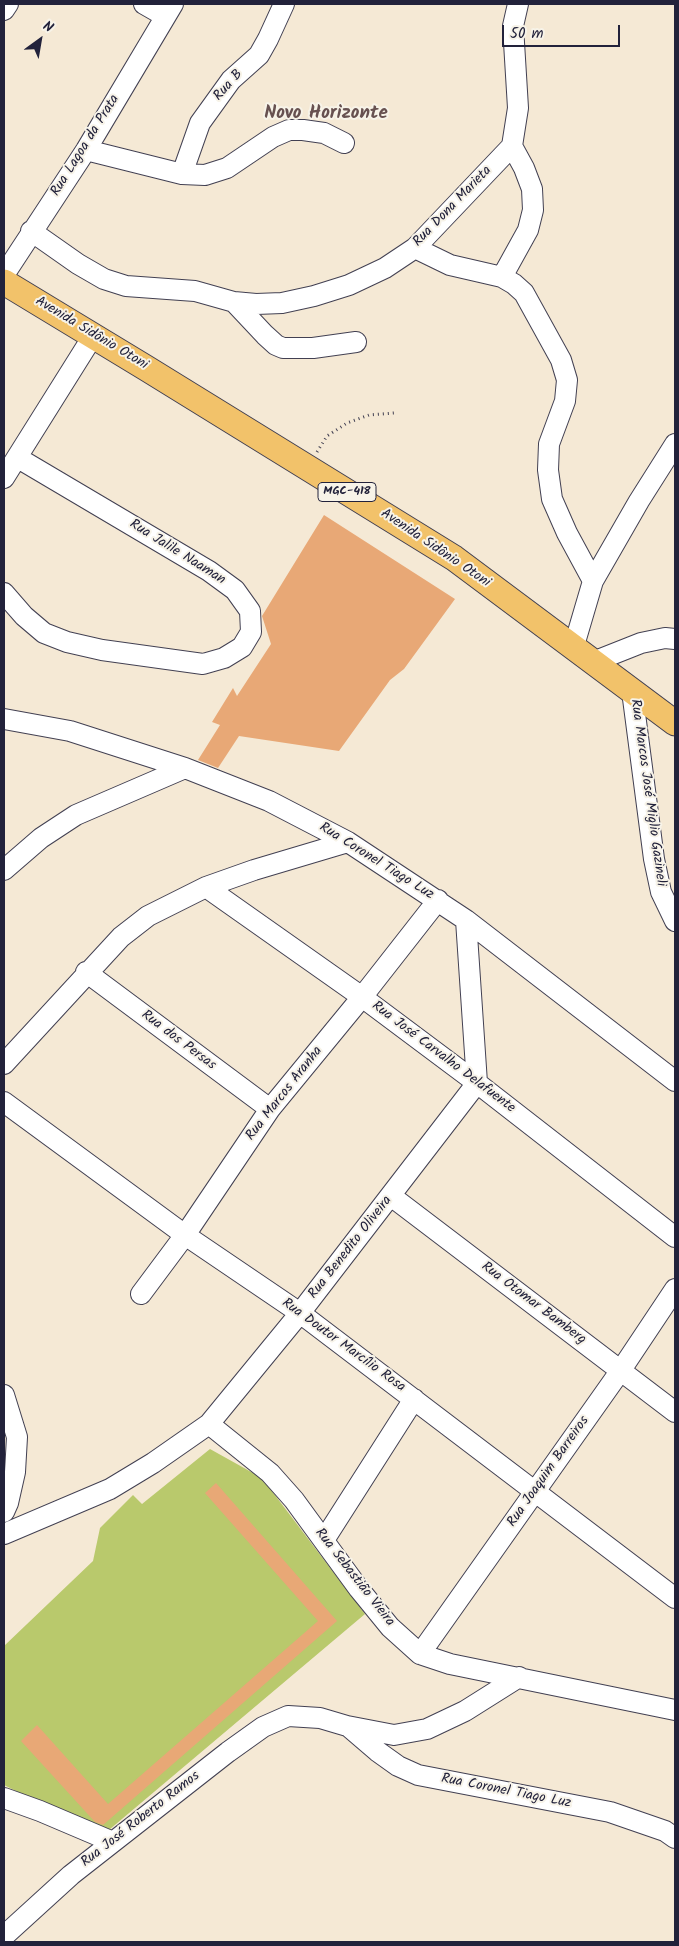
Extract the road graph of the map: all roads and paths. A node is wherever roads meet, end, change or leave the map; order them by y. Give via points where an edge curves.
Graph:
1 (8, 4) edge
2 (144, 4) edge
3 (284, 4) edge
4 (518, 4) edge
5 (4, 10) edge
6 (169, 10) edge
7 (344, 143) dead end
8 (512, 146) junction
9 (86, 150) junction
10 (182, 174) junction
11 (31, 231) junction
12 (415, 248) junction
13 (4, 275) edge
14 (502, 277) junction
15 (4, 282) edge
16 (234, 302) junction
17 (92, 336) junction
18 (356, 342) dead end
19 (394, 413) dead end
20 (675, 444) edge
21 (18, 458) junction
22 (307, 468) junction
23 (4, 478) edge
24 (593, 580) junction
25 (4, 593) edge
26 (675, 638) edge
27 (583, 655) junction
28 (632, 691) junction
29 (4, 719) edge
30 (675, 723) edge
31 (185, 768) junction
32 (348, 842) junction
33 (4, 870) edge
34 (206, 887) junction
35 (438, 900) junction
36 (466, 920) junction
37 (675, 921) edge
38 (86, 972) junction
39 (362, 997) junction
40 (4, 1064) edge
41 (675, 1081) edge
42 (477, 1083) junction
43 (4, 1102) edge
44 (270, 1109) junction
45 (391, 1196) junction
46 (185, 1235) junction
47 (675, 1238) edge
48 (675, 1289) edge
49 (141, 1294) dead end
50 (300, 1313) junction
51 (620, 1370) junction
52 (4, 1395) edge
53 (414, 1399) junction
54 (675, 1412) edge
55 (4, 1414) edge
56 (209, 1424) junction
57 (17, 1437) junction
58 (534, 1492) junction
59 (4, 1512) edge
60 (4, 1534) edge
61 (324, 1540) junction
62 (675, 1598) edge
63 (420, 1654) junction
64 (519, 1677) junction
65 (675, 1710) edge
66 (347, 1726) junction
67 (4, 1798) edge
68 (675, 1838) edge
69 (113, 1842) junction
70 (4, 1936) edge

1 - 5 street
2 - 6 street
3 - 10 street, Rua B via 259,55 231,80 200,123
4 - 8 street via 513,26 518,108
6 - 9 street, Rua Lagoa da Prata
7 - 10 street via 324,133 289,130 227,168 205,175
8 - 12 street, Rua Dona Marieta
8 - 14 street via 532,189 533,210 528,230
9 - 10 street
9 - 11 street, Rua Lagoa da Prata
11 - 13 street, Rua Lagoa da Prata
11 - 16 street, Rua Dona Marieta via 78,264 111,281 126,286 195,291
12 - 14 street via 450,265
12 - 16 street, Rua Dona Marieta via 385,268 349,285 314,296 282,303
14 - 24 street via 524,294 562,360 567,380 565,401 549,444 552,499
15 - 17 main road, Avenida Sidônio Otoni / MGC-418
16 - 18 street via 282,348 313,348
17 - 21 street
17 - 22 main road, Avenida Sidônio Otoni / MGC-418
19 - 22 path via 369,415 327,436
20 - 24 street
21 - 23 street
21 - 25 street, Rua Jalile Naaman via 235,590 250,610 251,632 242,647 224,658 203,664 139,656 67,642 44,633
22 - 27 main road, Avenida Sidônio Otoni / MGC-418 via 454,558
24 - 27 street
26 - 27 street
27 - 28 main road, Avenida Sidônio Otoni / MGC-418
28 - 30 main road, Avenida Sidônio Otoni / MGC-418
28 - 37 street, Rua Marcos José Miglio Gazineli via 654,859 661,892
29 - 31 street, Rua Coronel Tiago Luz via 70,732
31 - 32 street, Rua Coronel Tiago Luz via 269,801
31 - 33 street via 76,815 41,838
32 - 34 street
32 - 35 street, Rua Coronel Tiago Luz
34 - 38 street via 148,916 121,937
34 - 39 street, Rua José Carvalho Delafuente
35 - 36 street, Rua Coronel Tiago Luz
35 - 39 street, Rua Marcos Aranha
36 - 41 street, Rua Coronel Tiago Luz
36 - 42 street
38 - 40 street
38 - 44 street, Rua dos Persas
39 - 42 street, Rua José Carvalho Delafuente
39 - 44 street, Rua Marcos Aranha
42 - 45 street, Rua Benedito Oliveira
42 - 47 street, Rua José Carvalho Delafuente
43 - 46 street, Rua Doutor Marcílio Rosa
44 - 46 street, Rua Marcos Aranha
45 - 50 street, Rua Benedito Oliveira
45 - 51 street, Rua Otomar Bamberg
46 - 49 street, Rua Marcos Aranha
46 - 50 street, Rua Doutor Marcílio Rosa
48 - 51 street, Rua Joaquim Barreiros
50 - 53 street, Rua Doutor Marcílio Rosa
50 - 56 street, Rua Benedito Oliveira
51 - 54 street, Rua Otomar Bamberg
51 - 58 street, Rua Joaquim Barreiros
52 - 57 street
53 - 58 street, Rua Doutor Marcílio Rosa
53 - 61 street
55 - 57 street
56 - 60 street, Rua Benedito Oliveira via 110,1489
56 - 61 street, Rua Sebastião Vieira via 270,1472
57 - 59 street via 15,1472
58 - 62 street, Rua Doutor Marcílio Rosa
58 - 63 street, Rua Joaquim Barreiros
61 - 63 street, Rua Sebastião Vieira via 390,1627
63 - 64 street, Rua Sebastião Vieira via 450,1664
64 - 65 street, Rua Sebastião Vieira
64 - 66 street via 465,1711 427,1729 394,1735
66 - 68 street, Rua Coronel Tiago Luz via 398,1766 418,1775 610,1812 665,1831
66 - 69 street, Rua José Roberto Ramos via 320,1718 288,1716 263,1727
67 - 69 street
69 - 70 street, Rua José Roberto Ramos

